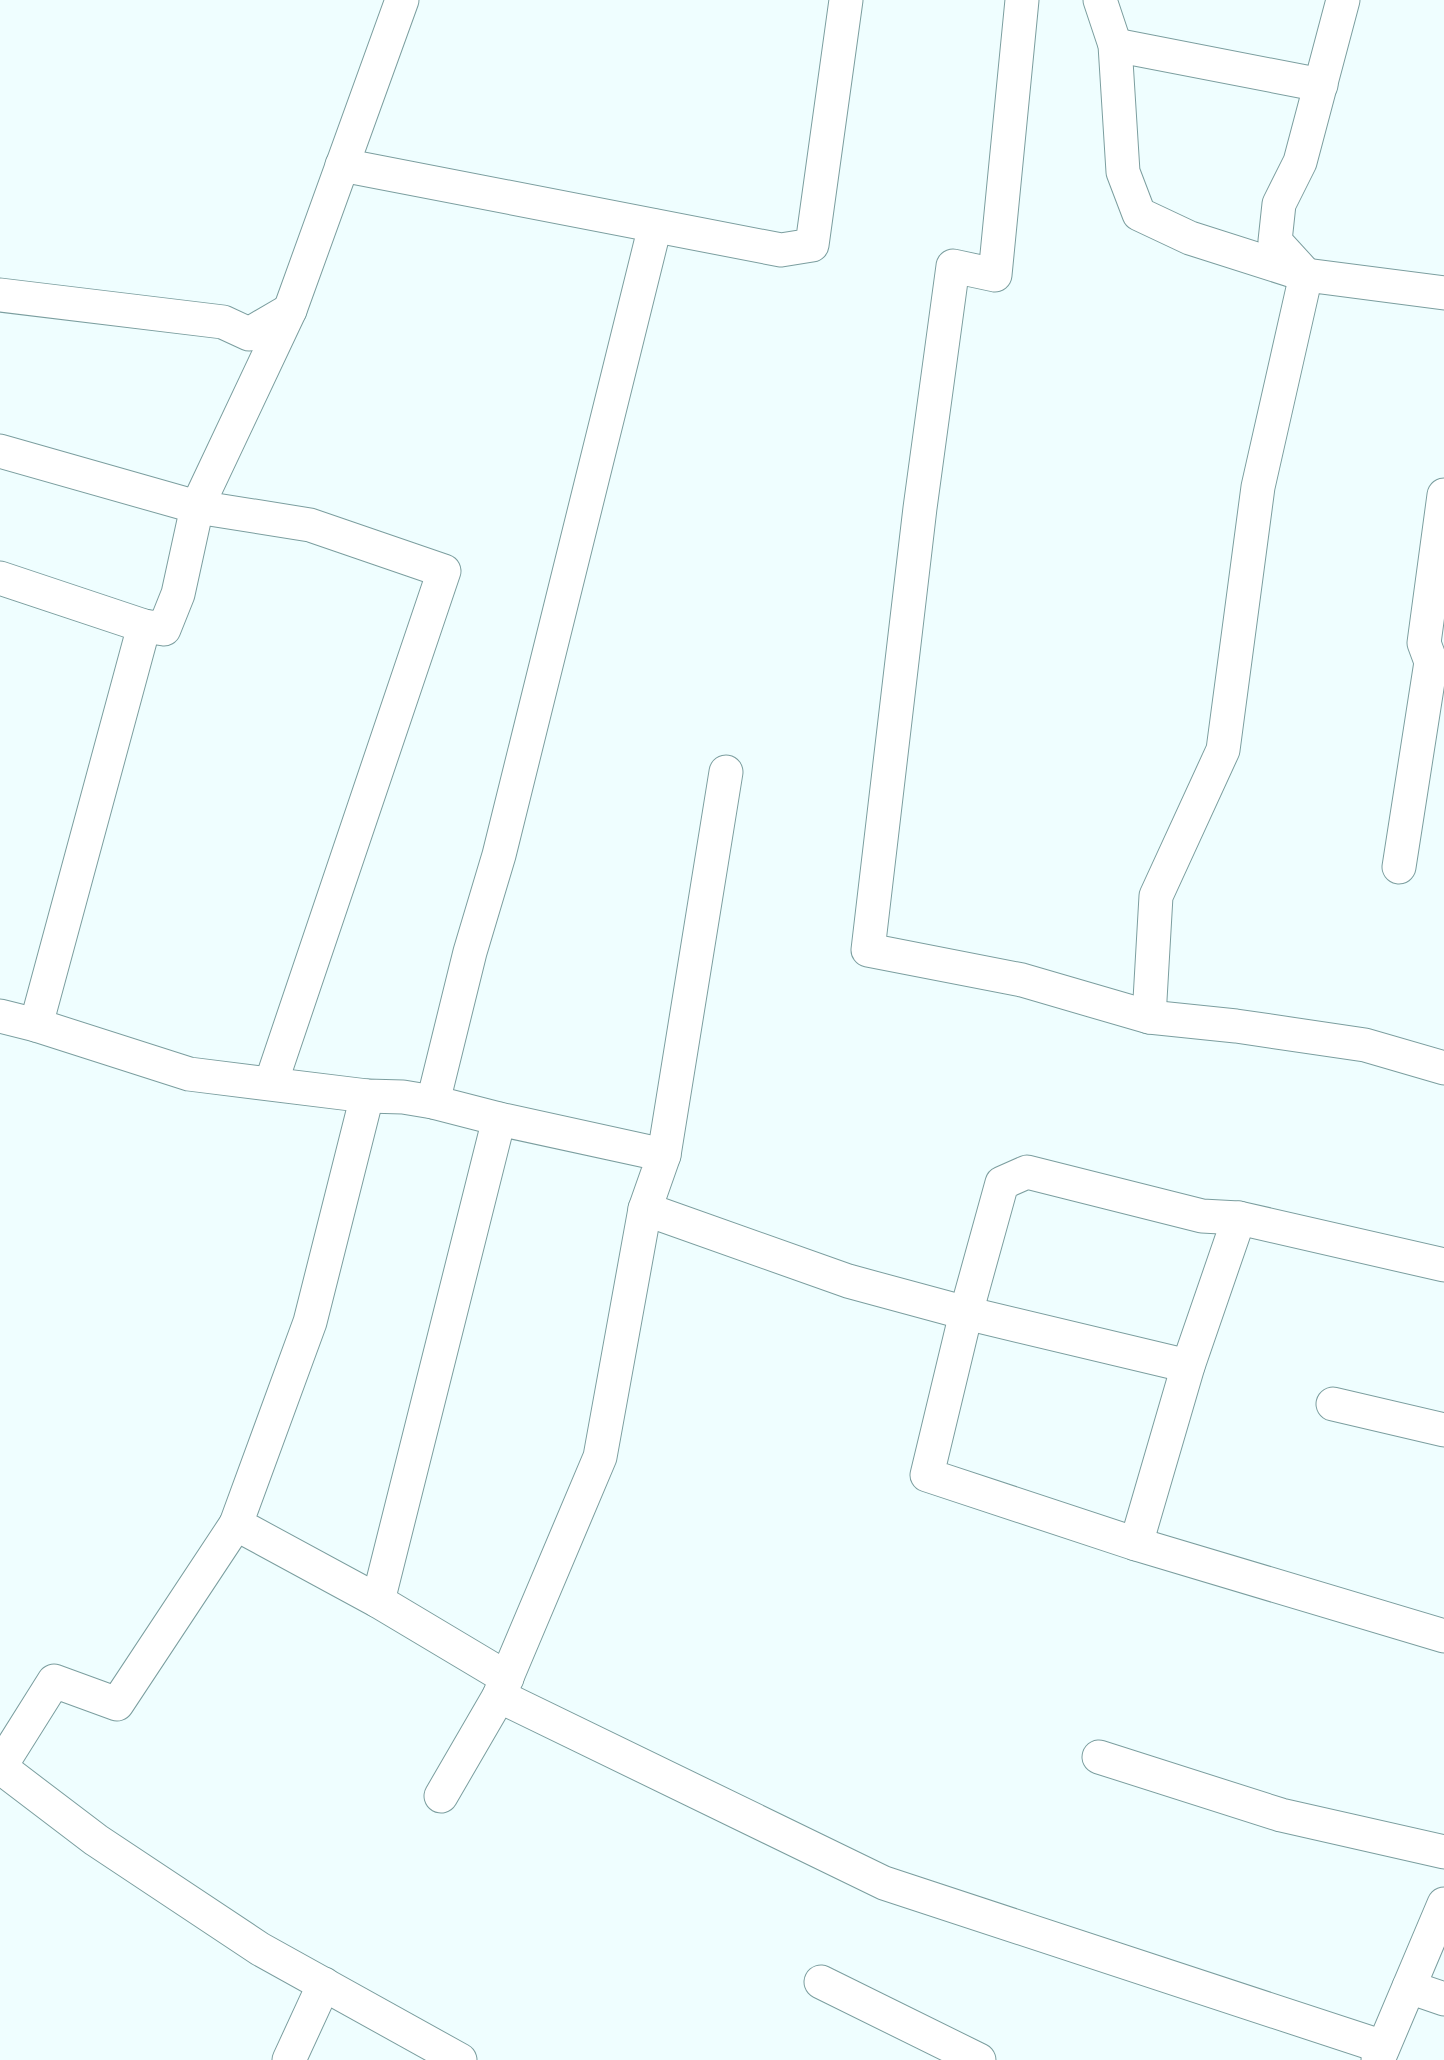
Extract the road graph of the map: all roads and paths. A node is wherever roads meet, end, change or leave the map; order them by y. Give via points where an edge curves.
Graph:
1 (402, 0) edge
2 (846, 0) edge
3 (1022, 0) edge
4 (1100, 0) edge
5 (1343, 0) edge
6 (1115, 45) junction
7 (1320, 85) junction
8 (342, 165) junction
9 (656, 226) junction
10 (1306, 275) junction
11 (1444, 293) edge
12 (0, 295) edge
13 (291, 310) junction
14 (0, 451) edge
15 (1444, 495) edge
16 (196, 507) junction
17 (0, 579) edge
18 (144, 626) junction
19 (1437, 663) edge
20 (726, 772) dead end
21 (1399, 867) dead end
22 (0, 1016) edge
23 (1149, 1017) junction
24 (36, 1025) junction
25 (1444, 1068) edge
26 (271, 1083) junction
27 (367, 1096) junction
28 (433, 1102) junction
29 (499, 1119) junction
30 (664, 1155) junction
31 (645, 1209) junction
32 (1239, 1218) junction
33 (1444, 1265) edge
34 (966, 1313) junction
35 (1188, 1366) junction
36 (1332, 1404) dead end
37 (1444, 1430) edge
38 (236, 1524) junction
39 (1136, 1544) junction
40 (378, 1601) junction
41 (1444, 1636) edge
42 (503, 1687) junction
43 (1099, 1757) dead end
44 (0, 1767) edge
45 (441, 1796) dead end
46 (1444, 1852) edge
47 (1444, 1904) edge
48 (821, 1982) dead end
49 (324, 1984) junction
50 (1409, 1987) junction
51 (1444, 1999) edge
52 (1381, 2053) edge
53 (289, 2060) edge
54 (460, 2060) edge
55 (979, 2060) edge

1 - 8 street
2 - 9 street via 812,245 781,250
3 - 23 street via 995,275 953,266 868,950 1022,980
4 - 6 street
5 - 7 street
6 - 7 street
6 - 10 street via 1123,172 1139,214 1190,238
7 - 10 street via 1300,162 1279,204 1275,241
8 - 9 street
8 - 13 street
9 - 28 street via 499,855
10 - 11 street
10 - 23 street via 1258,487 1223,750 1156,896
12 - 13 street via 223,322 249,334
13 - 16 street
14 - 16 street
15 - 19 street via 1424,643
16 - 18 street via 178,594 165,629
16 - 26 street via 310,525 444,571
17 - 18 street
18 - 24 street
19 - 21 street
20 - 30 street
22 - 24 street
23 - 25 street via 1365,1045
24 - 26 street via 189,1074
26 - 27 street
27 - 28 street
27 - 38 street via 310,1322
28 - 29 street
29 - 30 street
29 - 40 street
30 - 31 street
31 - 34 street via 848,1281
31 - 42 street via 600,1457
32 - 33 street
32 - 34 street via 1202,1216 1027,1172 1002,1183
32 - 35 street
34 - 35 street
34 - 39 street via 927,1475
35 - 39 street
36 - 37 street
38 - 40 street
38 - 44 street via 117,1704 54,1681
39 - 41 street
40 - 42 street
42 - 45 street
42 - 52 street via 884,1883
43 - 46 street via 1281,1815
44 - 49 street via 96,1840 260,1949
47 - 50 street
48 - 55 street
49 - 53 street
49 - 54 street
50 - 51 street
50 - 52 street

